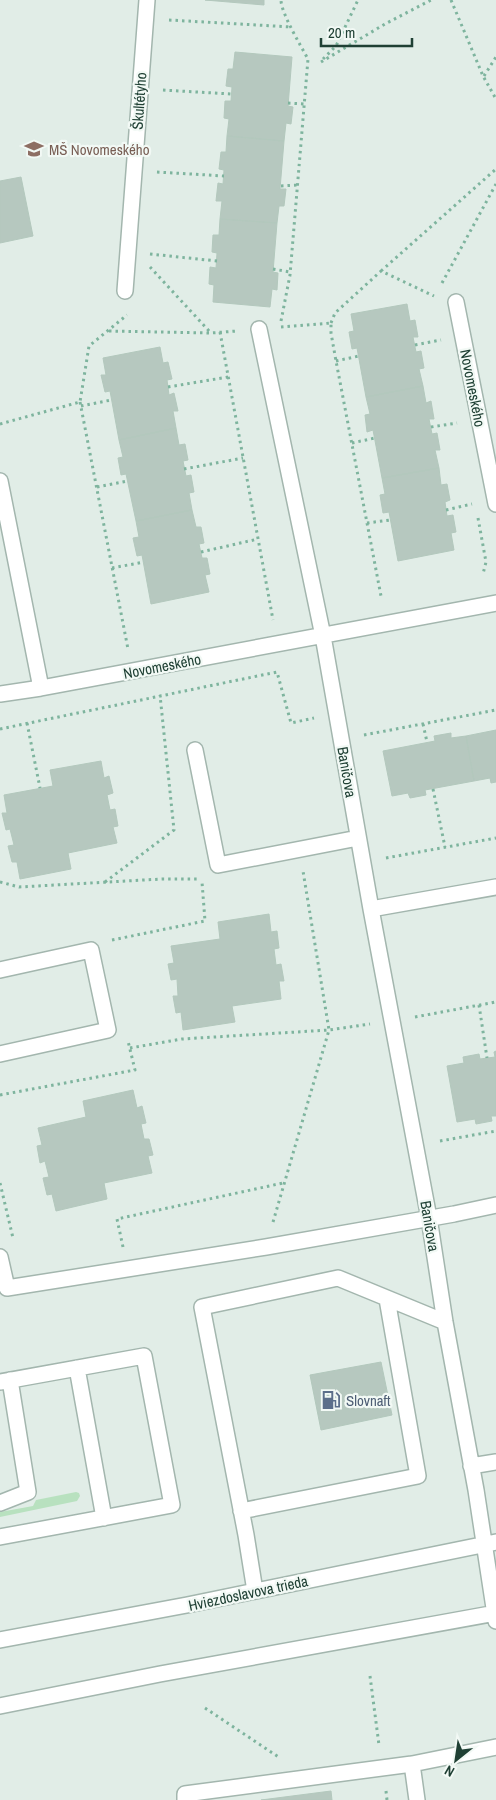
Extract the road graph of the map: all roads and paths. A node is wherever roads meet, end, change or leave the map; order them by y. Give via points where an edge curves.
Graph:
1 (147, 0) edge
2 (282, 0) edge
3 (358, 0) edge
4 (431, 0) edge
5 (451, 0) edge
6 (291, 27) junction
7 (168, 28) dead end
8 (496, 57) edge
9 (483, 76) junction
10 (164, 81) dead end
11 (163, 90) junction
12 (231, 94) dead end
13 (162, 99) dead end
14 (496, 99) edge
15 (288, 103) dead end
16 (305, 104) junction
17 (158, 163) dead end
18 (496, 169) edge
19 (157, 172) junction
20 (224, 176) dead end
21 (156, 181) dead end
22 (496, 184) edge
23 (298, 185) junction
24 (281, 186) dead end
25 (151, 245) dead end
26 (150, 254) junction
27 (216, 261) dead end
28 (273, 269) dead end
29 (381, 271) junction
30 (290, 272) junction
31 (125, 291) dead end
32 (434, 296) junction
33 (456, 302) dead end
34 (436, 305) dead end
35 (331, 323) junction
36 (280, 327) junction
37 (259, 329) junction
38 (220, 332) junction
39 (441, 332) dead end
40 (211, 333) junction
41 (415, 345) dead end
42 (359, 356) dead end
43 (336, 361) junction
44 (228, 377) junction
45 (168, 387) dead end
46 (112, 400) dead end
47 (81, 404) junction
48 (0, 424) edge
49 (430, 427) dead end
50 (461, 431) dead end
51 (375, 438) dead end
52 (352, 443) junction
53 (243, 458) junction
54 (184, 470) dead end
55 (128, 481) dead end
56 (97, 487) junction
57 (1, 491) edge
58 (475, 503) dead end
59 (496, 504) edge
60 (446, 510) dead end
61 (477, 513) dead end
62 (390, 520) dead end
63 (367, 523) junction
64 (258, 539) junction
65 (201, 552) dead end
66 (144, 562) dead end
67 (112, 568) junction
68 (482, 574) dead end
69 (381, 596) dead end
70 (496, 603) edge
71 (273, 620) dead end
72 (323, 636) junction
73 (128, 649) dead end
74 (41, 688) junction
75 (0, 694) edge
76 (160, 696) junction
77 (496, 710) edge
78 (337, 714) junction
79 (27, 723) junction
80 (423, 724) junction
81 (0, 729) edge
82 (363, 735) dead end
83 (427, 742) dead end
84 (195, 750) dead end
85 (40, 788) dead end
86 (432, 789) dead end
87 (358, 838) junction
88 (496, 838) edge
89 (445, 847) junction
90 (387, 858) dead end
91 (302, 864) dead end
92 (0, 882) edge
93 (104, 882) dead end
94 (19, 887) dead end
95 (496, 887) edge
96 (371, 909) junction
97 (0, 970) edge
98 (496, 1002) edge
99 (479, 1005) junction
100 (392, 1021) junction
101 (329, 1030) junction
102 (130, 1048) dead end
103 (0, 1054) edge
104 (487, 1058) dead end
105 (496, 1130) edge
106 (440, 1141) dead end
107 (0, 1183) edge
108 (284, 1183) junction
109 (496, 1205) edge
110 (429, 1218) junction
111 (14, 1238) dead end
112 (266, 1246) junction
113 (124, 1253) dead end
114 (0, 1258) edge
115 (388, 1299) junction
116 (445, 1322) junction
117 (77, 1368) junction
118 (5, 1381) edge
119 (496, 1462) edge
120 (471, 1466) junction
121 (0, 1503) edge
122 (241, 1511) junction
123 (104, 1518) junction
124 (0, 1537) edge
125 (490, 1543) edge
126 (255, 1591) junction
127 (496, 1615) edge
128 (0, 1640) edge
129 (370, 1676) dead end
130 (0, 1706) edge
131 (204, 1708) dead end
132 (496, 1747) edge
133 (412, 1764) junction
134 (382, 1768) junction
135 (310, 1777) junction
136 (185, 1800) edge
137 (387, 1800) edge
138 (417, 1800) edge

1 - 31 street, Škultétyho
2 - 6 path via 281,5
3 - 4 path via 336,46 320,62
5 - 9 path
6 - 7 path via 169,20
6 - 16 path via 308,59
8 - 9 path
9 - 14 path
10 - 11 path
11 - 12 path
11 - 13 path
15 - 16 path
16 - 23 path
17 - 19 path
18 - 29 path
19 - 20 path
19 - 21 path
22 - 32 path
23 - 24 path
23 - 30 path
25 - 26 path
26 - 27 path
26 - 40 path via 150,267
28 - 30 path
29 - 32 path
29 - 35 path via 335,313
30 - 36 path
32 - 34 path
33 - 59 street, Novomeského
35 - 36 path
35 - 43 path
36 - 37 path
37 - 38 path
37 - 72 street
38 - 40 path
38 - 44 path
39 - 41 path via 443,340
40 - 47 path via 109,331 89,346
42 - 43 path
43 - 52 path
44 - 45 path
44 - 53 path
46 - 47 path
47 - 48 path
47 - 56 path
49 - 50 path via 459,422
51 - 52 path
52 - 63 path
53 - 54 path
53 - 64 path
55 - 56 path
56 - 67 path
57 - 74 street
58 - 60 path
61 - 68 path via 486,562
62 - 63 path
63 - 69 path
64 - 65 path
64 - 71 path
66 - 67 path
67 - 73 path
70 - 72 street, Novomeského
72 - 74 street, Novomeského
72 - 78 street, Baničova
74 - 75 street, Novomeského
76 - 78 path via 277,672 291,723
76 - 79 path
76 - 93 path via 174,830
77 - 80 path
78 - 87 street, Baničova
79 - 81 path
79 - 85 path
80 - 82 path
80 - 83 path
84 - 87 street via 218,865
86 - 89 path
87 - 96 street, Baničova
88 - 89 path
89 - 90 path
91 - 101 path
92 - 94 path
95 - 96 street
96 - 100 street, Baničova
97 - 103 street via 91,950 108,1030
98 - 99 path
99 - 100 path
99 - 104 path
100 - 101 path
100 - 110 street, Baničova
101 - 102 path via 182,1040
101 - 108 path
105 - 106 path
107 - 111 path
108 - 112 path
108 - 113 path via 117,1218
109 - 110 street
110 - 112 street
110 - 116 street, Baničova
112 - 114 street via 7,1288
115 - 116 street
115 - 122 street via 418,1476
115 - 122 street via 338,1278 202,1307
116 - 120 street, Baničova
117 - 118 street
117 - 123 street
117 - 123 street via 144,1356 172,1505
118 - 121 street via 28,1492
119 - 120 street
120 - 125 street, Baničova
122 - 126 street
123 - 124 street
125 - 126 street, Hviezdoslavova trieda
125 - 127 street, Baničova
126 - 128 street, Hviezdoslavova trieda
127 - 130 street via 160,1674
129 - 134 path
131 - 135 path
132 - 133 street
133 - 134 street
133 - 138 street
134 - 135 street
134 - 137 path
135 - 136 street via 185,1794

